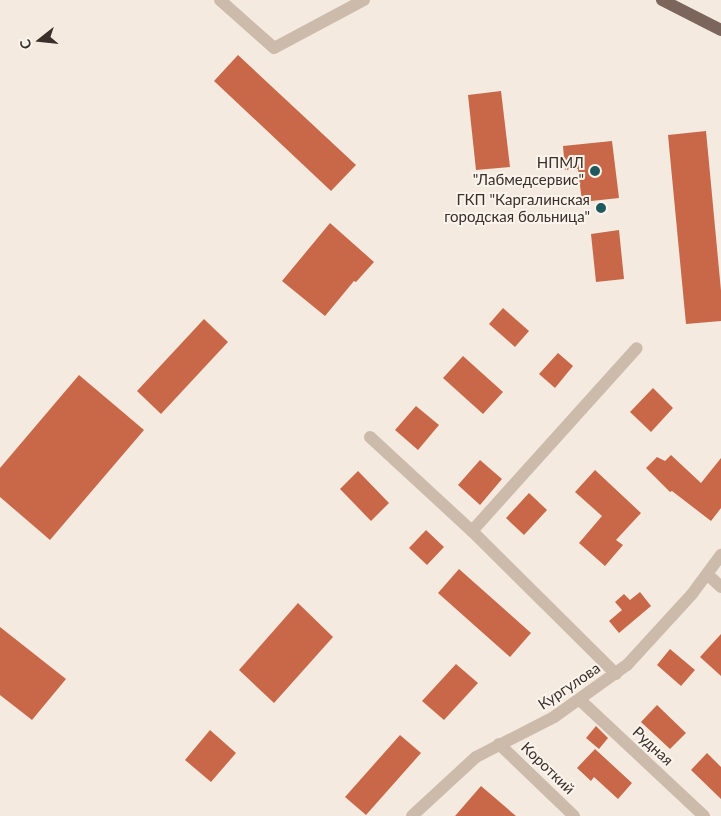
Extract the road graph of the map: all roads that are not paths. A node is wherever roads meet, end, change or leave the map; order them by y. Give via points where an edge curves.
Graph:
1 (220, 0) edge
2 (364, 0) edge
3 (662, 0) edge
4 (721, 30) edge
5 (637, 348) dead end
6 (370, 437) dead end
7 (472, 531) junction
8 (721, 555) edge
9 (707, 574) junction
10 (721, 587) edge
11 (616, 674) junction
12 (580, 700) junction
13 (499, 744) junction
14 (412, 816) edge
15 (574, 816) edge
16 (704, 816) edge

1 - 2 street via 274,48
3 - 4 main road
5 - 7 street
6 - 7 street
7 - 11 street
8 - 9 street, Кургулова
9 - 10 street
9 - 11 street, Кургулова via 656,635
11 - 12 street, Кургулова
12 - 13 street, Кургулова via 538,726
12 - 16 street, Рудная
13 - 14 street, Кургулова via 466,764
13 - 15 street, Короткий

